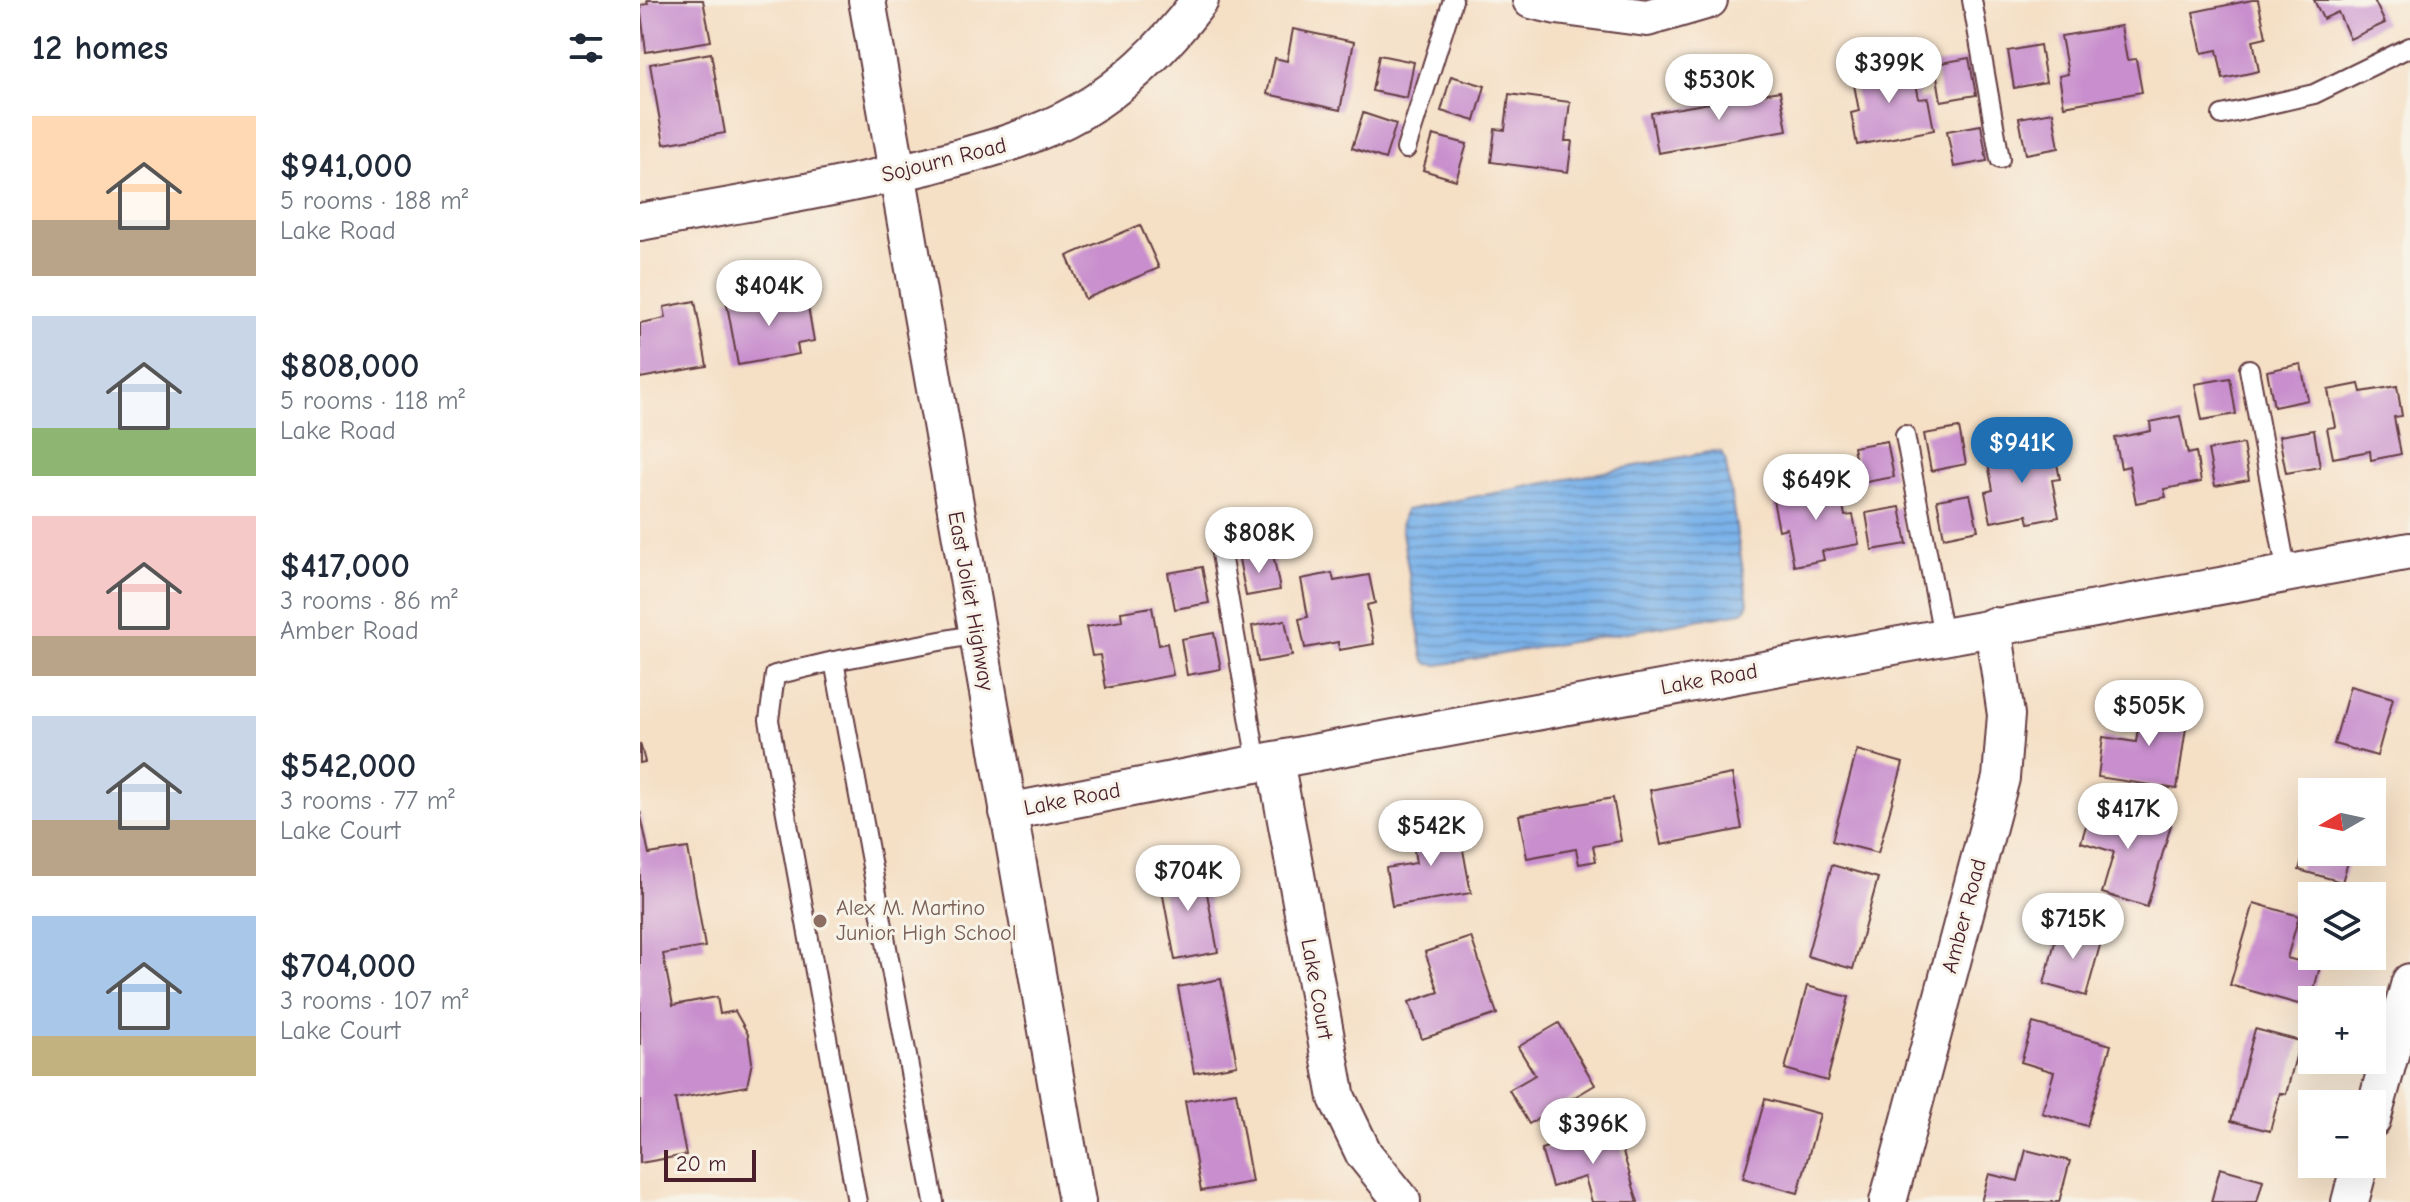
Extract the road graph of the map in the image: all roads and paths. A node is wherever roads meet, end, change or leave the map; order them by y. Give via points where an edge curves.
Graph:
1 (867, 0) edge
2 (1200, 0) edge
3 (1453, 0) edge
4 (1531, 0) edge
5 (1709, 0) edge
6 (1972, 0) edge
7 (2410, 47) edge
8 (2222, 115) dead end
9 (1406, 149) dead end
10 (2000, 159) dead end
11 (896, 173) junction
12 (640, 222) edge
13 (2249, 369) dead end
14 (1905, 435) dead end
15 (1220, 548) dead end
16 (2410, 551) edge
17 (2287, 574) junction
18 (1993, 626) junction
19 (977, 634) junction
20 (1943, 636) junction
21 (834, 661) junction
22 (1266, 761) junction
23 (1008, 812) junction
24 (2410, 982) edge
25 (2380, 1090) edge
26 (2356, 1178) edge
27 (1402, 1201) edge
28 (857, 1202) edge
29 (934, 1202) edge
30 (1077, 1202) edge
31 (1888, 1202) edge
32 (2350, 1202) edge

1 - 11 street, East Joliet Highway
2 - 11 street, Sojourn Road via 1147,63 1083,110 1014,142
3 - 9 lane
4 - 5 street via 1647,18
6 - 10 lane
7 - 8 lane via 2314,94
11 - 12 street, Sojourn Road
11 - 19 street, East Joliet Highway
13 - 17 lane
14 - 20 lane
15 - 22 lane
16 - 17 street, Lake Road
17 - 18 street, Lake Road
18 - 20 street, Lake Road
18 - 31 street, Amber Road via 2006,715 2001,778
19 - 21 lane
19 - 23 street, East Joliet Highway
20 - 22 street, Lake Road
21 - 28 lane via 775,675 769,720
21 - 29 lane
22 - 23 street, Lake Road
22 - 27 street, Lake Court via 1337,1098 1364,1154
23 - 30 street, East Joliet Highway
24 - 25 street
26 - 32 street

